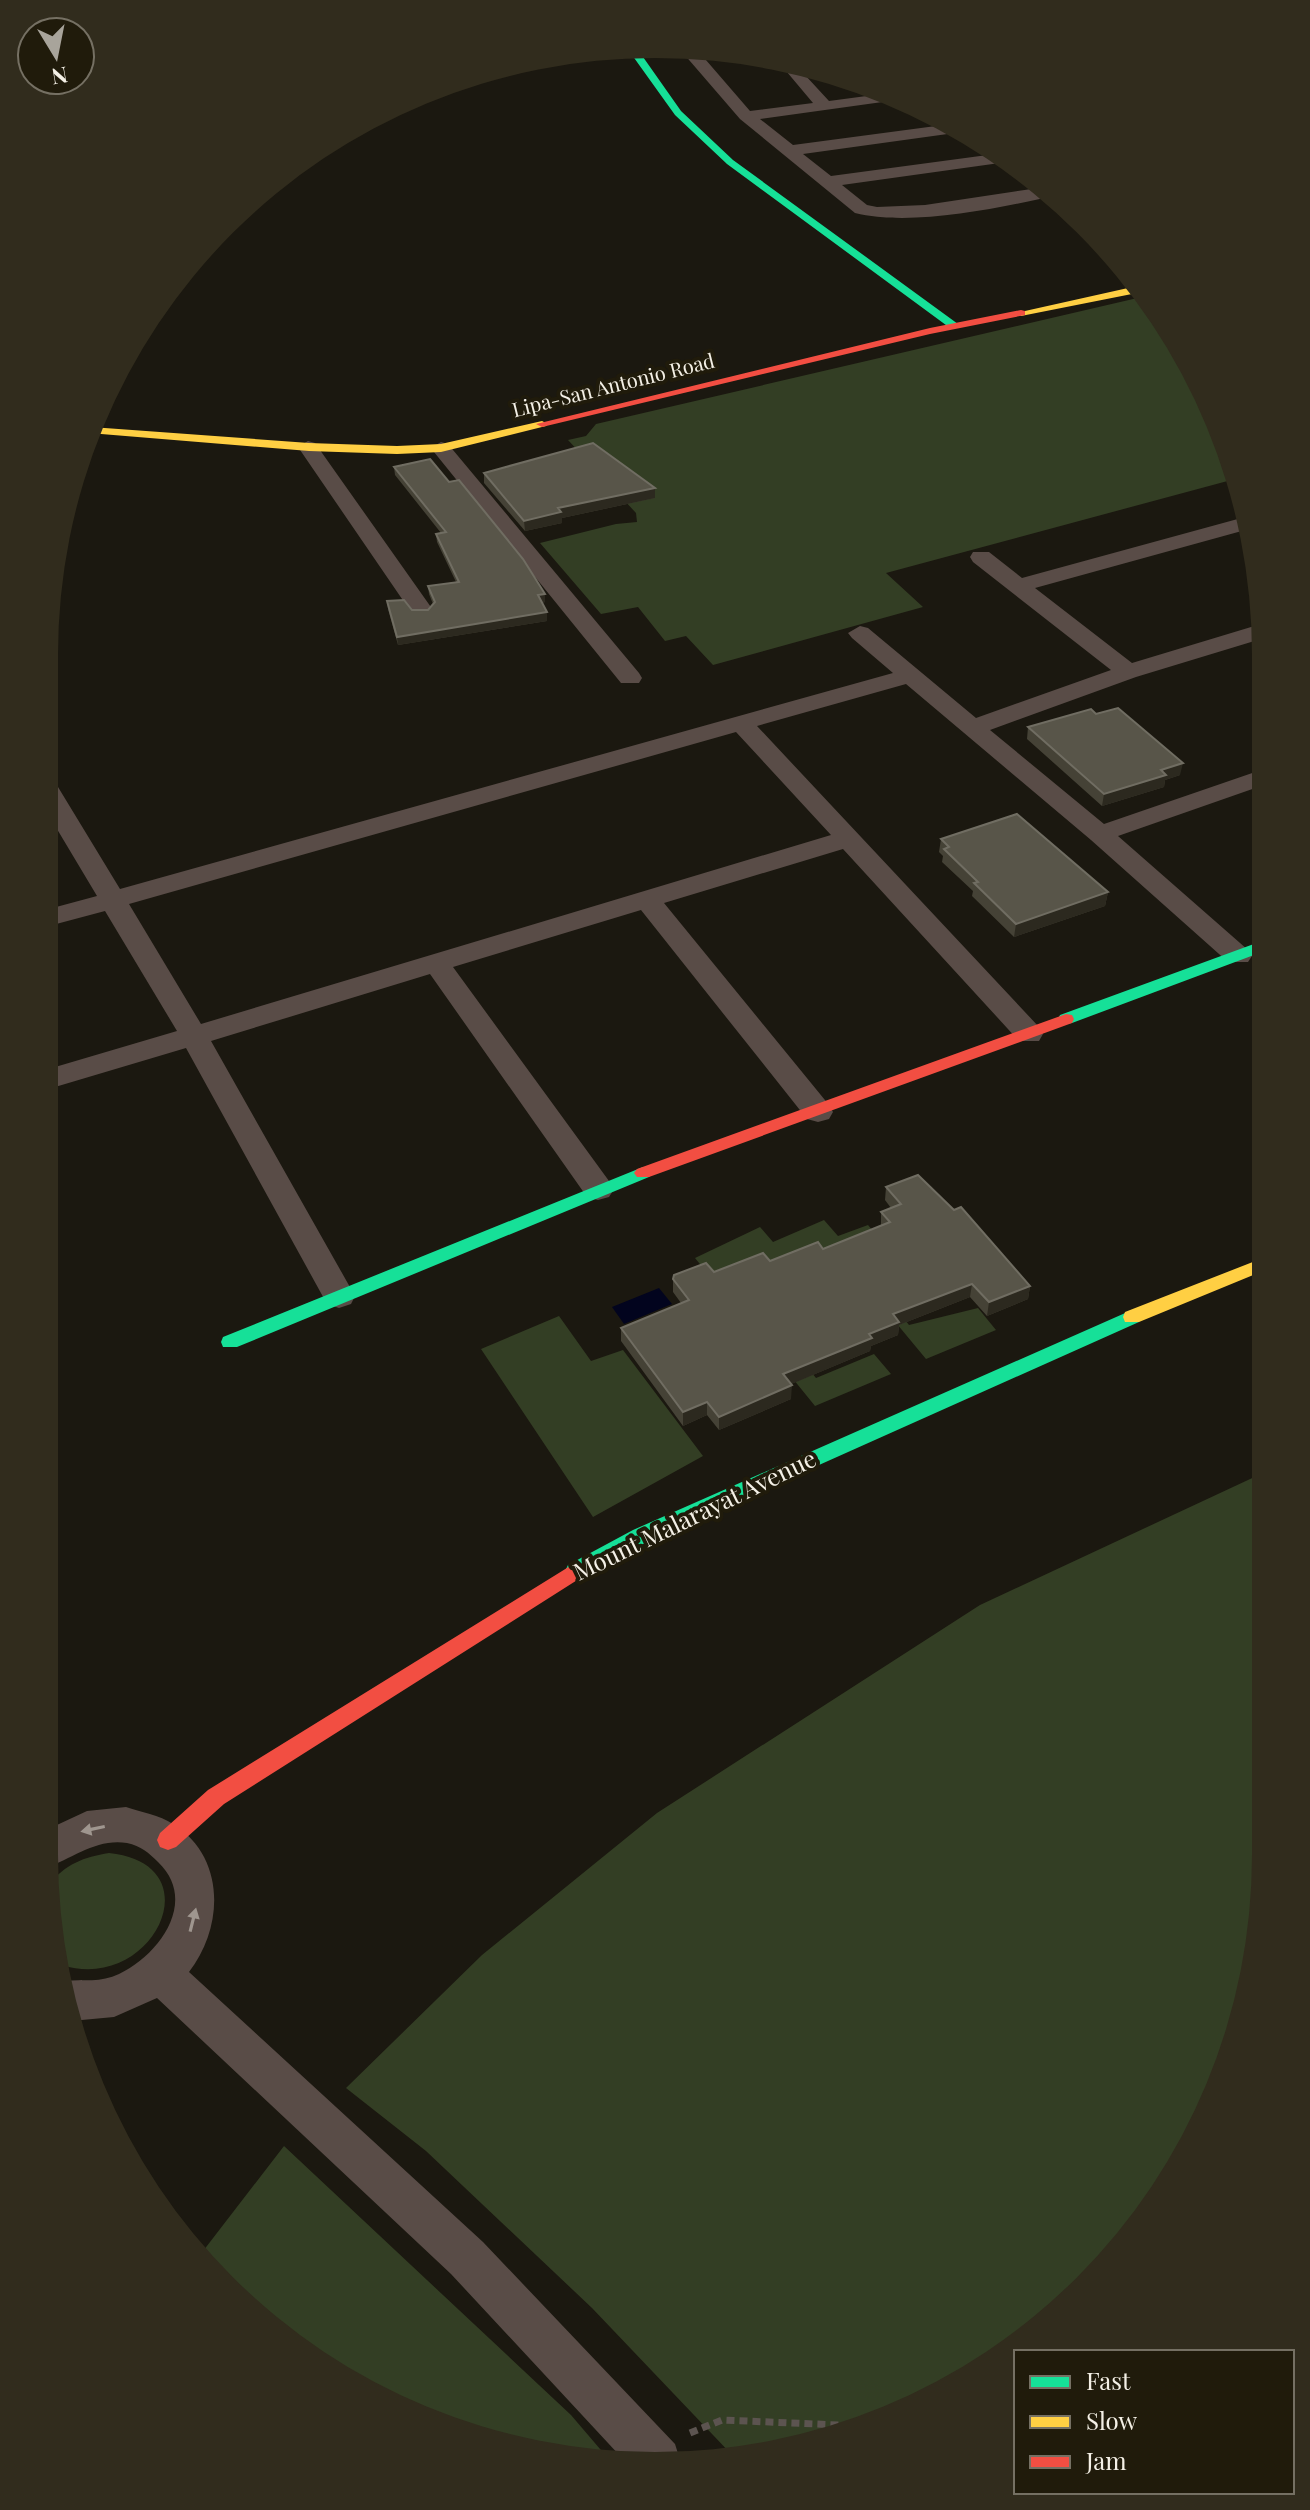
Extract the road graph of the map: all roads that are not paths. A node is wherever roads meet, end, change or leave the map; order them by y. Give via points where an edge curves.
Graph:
1 (639, 58) edge
2 (697, 59) edge
3 (797, 75) edge
4 (874, 100) edge
5 (825, 106) junction
6 (746, 116) junction
7 (939, 130) edge
8 (789, 151) junction
9 (988, 160) edge
10 (827, 182) junction
11 (1033, 193) edge
12 (1128, 291) edge
13 (954, 326) junction
14 (102, 431) edge
15 (308, 447) junction
16 (441, 448) junction
17 (1238, 526) edge
18 (981, 557) dead end
19 (1018, 586) junction
20 (421, 610) edge
21 (860, 633) dead end
22 (1251, 634) edge
23 (1128, 672) junction
24 (912, 675) junction
25 (630, 678) dead end
26 (741, 723) junction
27 (974, 727) junction
28 (1252, 781) edge
29 (58, 808) edge
30 (1100, 834) junction
31 (850, 838) junction
32 (647, 899) junction
33 (114, 901) junction
34 (58, 916) edge
35 (1250, 951) edge
36 (436, 963) junction
37 (1029, 1034) junction
38 (194, 1036) junction
39 (58, 1076) edge
40 (818, 1112) junction
41 (598, 1189) junction
42 (1252, 1268) edge
43 (339, 1296) junction
44 (230, 1342) dead end
45 (168, 1840) junction
46 (58, 1841) edge
47 (160, 1973) junction
48 (76, 2000) edge
49 (649, 2452) edge

1 - 13 street via 678,113 730,162
2 - 6 street
3 - 5 street
4 - 5 street
5 - 6 street
6 - 8 street
7 - 8 street
8 - 10 street
9 - 10 street
10 - 11 street via 861,209 880,213
12 - 13 street, Lipa-San Antonio Road
13 - 16 street, Lipa-San Antonio Road
14 - 15 street, Lipa-San Antonio Road
15 - 16 street, Lipa-San Antonio Road via 400,452
15 - 20 street
16 - 25 street
17 - 19 street
18 - 19 street
19 - 23 street
21 - 24 street
22 - 23 street
23 - 27 street
24 - 26 street
24 - 27 street
26 - 31 street
26 - 33 street
27 - 30 street
28 - 30 street
29 - 33 street
30 - 35 street
31 - 32 street
31 - 37 street
32 - 36 street
32 - 40 street
33 - 34 street
33 - 38 street
35 - 37 street
36 - 38 street
36 - 41 street
37 - 40 street
38 - 39 street
38 - 43 street
40 - 41 street
41 - 43 street
42 - 45 street, Mount Malarayat Avenue via 1050,1351 640,1536 556,1581 229,1788
43 - 44 street
45 -> 46 street via 147,1830 113,1825
47 -> 45 street via 189,1935 196,1902 192,1871
47 - 48 street via 113,1997
47 - 49 street via 467,2258

